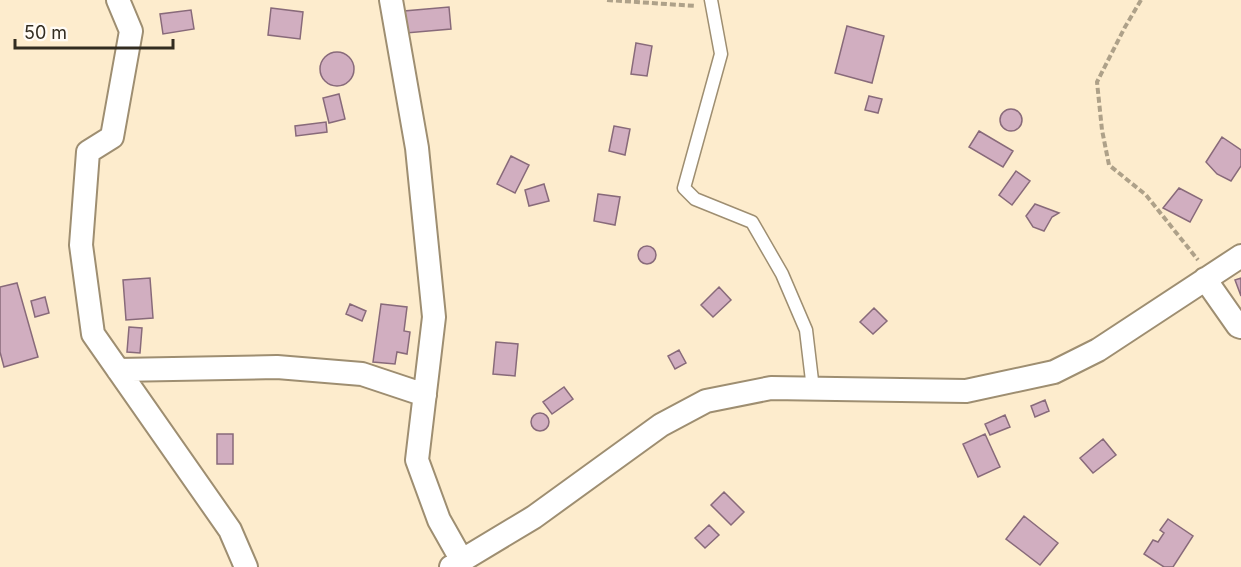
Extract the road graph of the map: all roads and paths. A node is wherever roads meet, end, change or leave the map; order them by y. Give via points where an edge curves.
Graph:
1 (118, 0) edge
2 (391, 0) edge
3 (607, 0) edge
4 (1141, 0) edge
5 (712, 4) edge
6 (1241, 256) edge
7 (1205, 279) junction
8 (1241, 327) edge
9 (118, 370) junction
10 (813, 389) junction
11 (425, 395) junction
12 (456, 563) edge
13 (246, 567) edge

1 - 9 street via 131,31 112,137 88,152 81,245 93,334
2 - 11 street via 417,148 434,317
3 - 5 path
4 - 7 path via 1097,82 1109,165 1146,195 1198,258
5 - 10 lane via 722,54 684,188 695,199 752,222 782,274 806,330
6 - 7 street
7 - 8 street
7 - 10 street via 1098,350 1054,372 966,391
9 - 11 street via 277,367 362,374
9 - 13 street via 230,531
10 - 12 street via 771,388 706,401 661,425 534,517
11 - 12 street via 417,460

